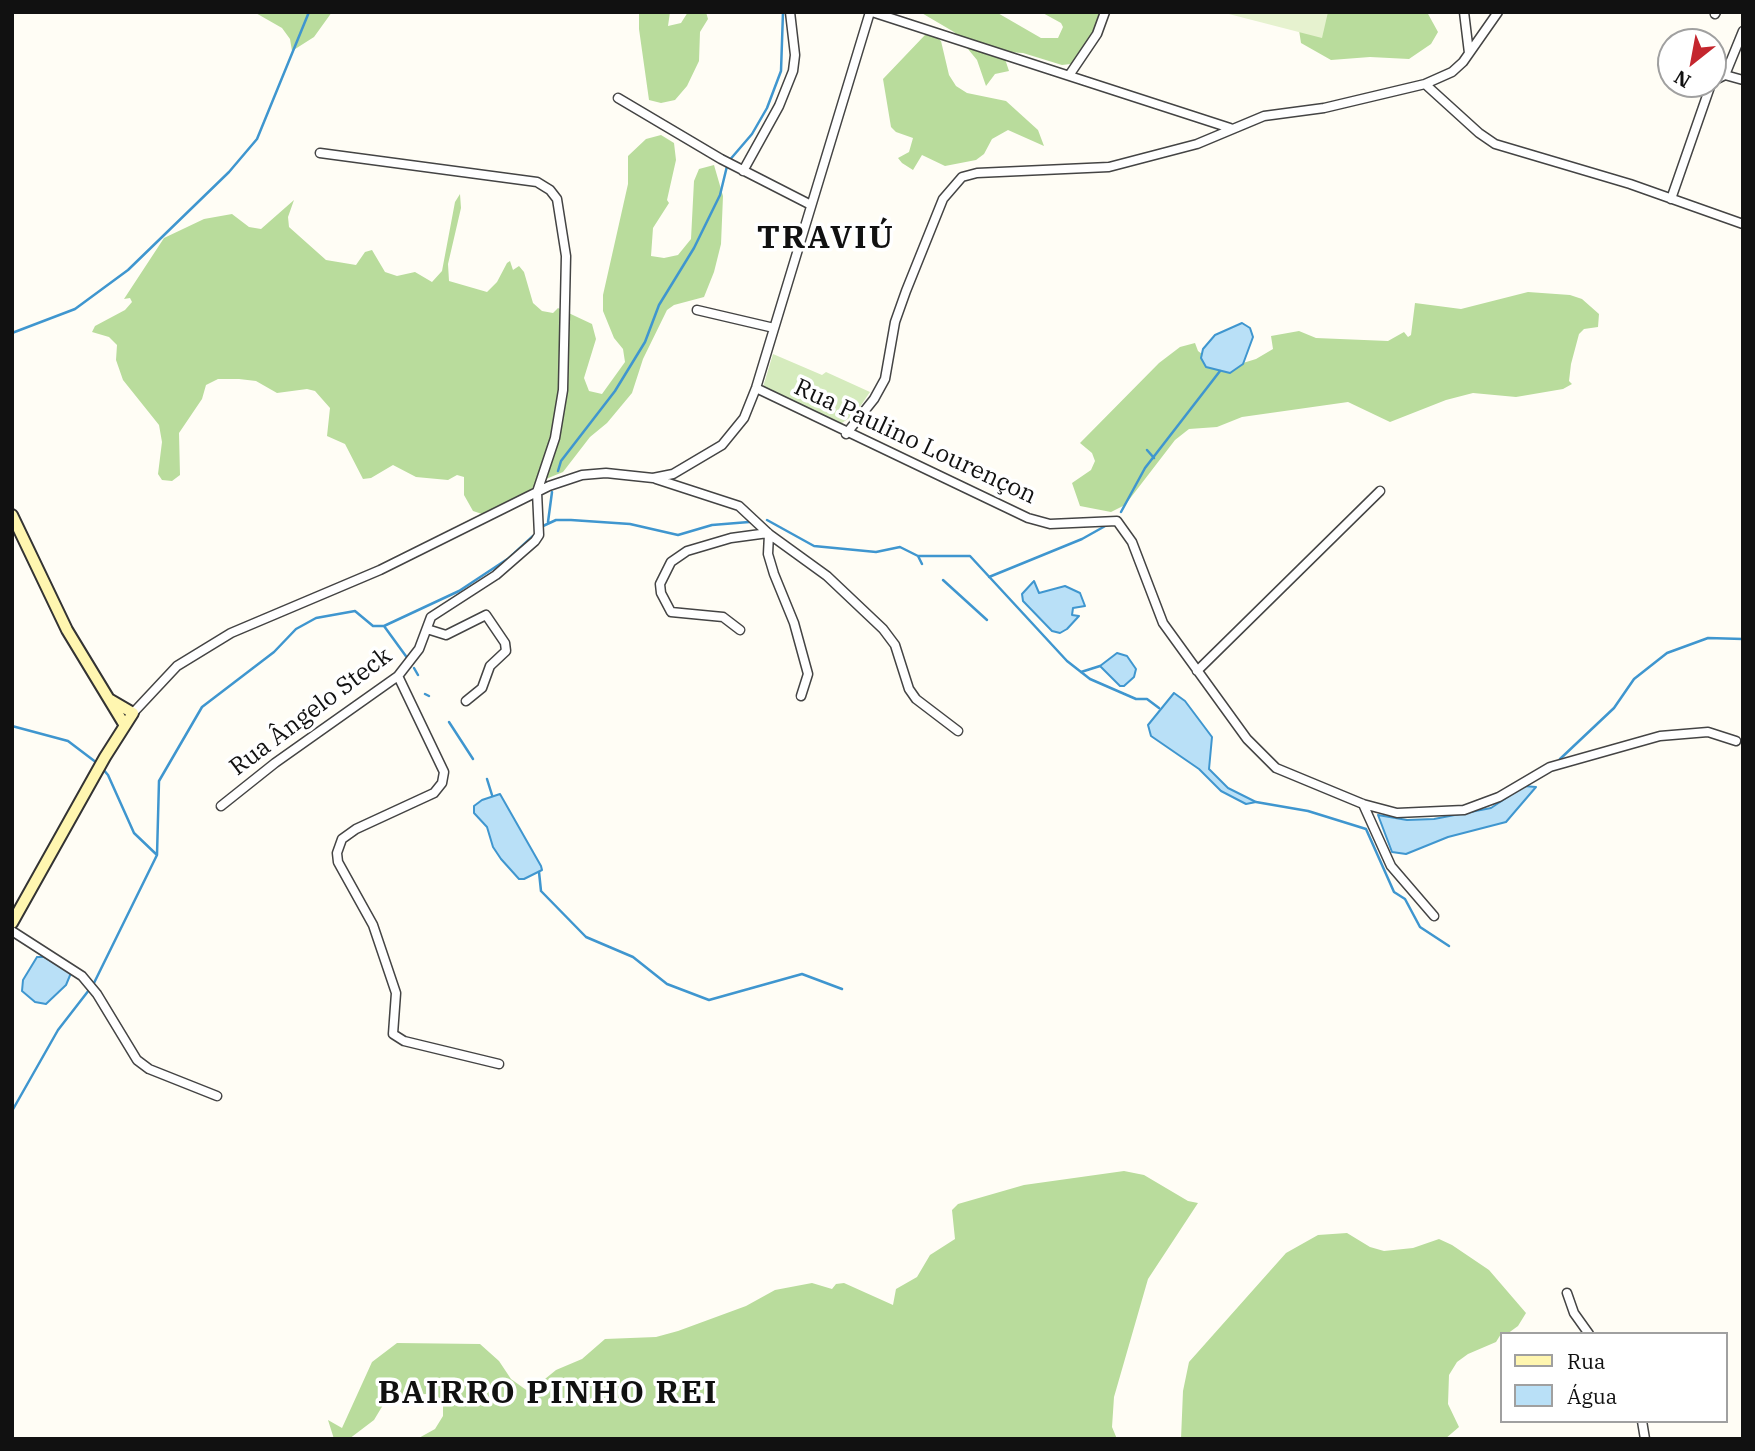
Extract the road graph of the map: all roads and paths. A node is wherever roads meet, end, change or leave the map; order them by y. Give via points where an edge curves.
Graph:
1 (790, 12) edge
2 (871, 12) edge
3 (1105, 12) edge
4 (1464, 12) edge
5 (1498, 12) edge
6 (1743, 31) edge
7 (1469, 53) junction
8 (1727, 70) edge
9 (1070, 74) junction
10 (1425, 84) junction
11 (618, 98) dead end
12 (1707, 98) edge
13 (1230, 128) junction
14 (320, 153) dead end
15 (743, 171) junction
16 (1671, 199) junction
17 (811, 205) junction
18 (1743, 224) edge
19 (697, 310) dead end
20 (774, 328) junction
21 (756, 388) junction
22 (846, 434) junction
23 (653, 478) junction
24 (1380, 491) dead end
25 (537, 492) junction
26 (12, 515) edge
27 (768, 534) junction
28 (427, 629) junction
29 (740, 630) dead end
30 (1197, 671) junction
31 (398, 676) junction
32 (801, 696) dead end
33 (110, 699) junction
34 (466, 701) dead end
35 (133, 713) junction
36 (124, 724) junction
37 (958, 731) dead end
38 (1735, 741) dead end
39 (1363, 804) junction
40 (221, 806) dead end
41 (1434, 916) dead end
42 (12, 923) edge
43 (12, 931) edge
44 (499, 1063) dead end
45 (217, 1096) dead end
46 (1567, 1293) dead end
47 (1588, 1332) edge

1 - 15 street via 795,55 788,89
2 - 9 street
2 - 17 street
3 - 9 street via 1097,34
4 - 7 street
5 - 7 street
6 - 8 street
7 - 10 street via 1452,72
9 - 13 street
10 - 13 street via 1324,108 1264,116
10 - 16 street via 1495,144
11 - 15 street
12 - 16 street
13 - 22 street via 1196,144 1109,167 962,177 943,199 906,291 895,322 885,379
14 - 25 street via 537,182 557,199 566,256 563,390 555,438
15 - 17 street
16 - 18 street
17 - 20 street
19 - 20 street
20 - 21 street
21 - 22 street, Rua Paulino Lourençon
21 - 23 street via 744,418 722,445 685,468
22 - 30 street, Rua Paulino Lourençon via 1039,522 1116,521 1132,542 1163,623
23 - 25 street via 582,475
23 - 27 street via 739,506
24 - 30 street
25 - 28 street, Rua Ângelo Steck via 539,535 535,541 496,575 438,610
25 - 35 street via 380,570 231,632 177,666
26 - 33 main road via 66,630
27 - 29 street via 731,538 687,551 671,562 660,584 671,612 723,617
27 - 32 street via 768,554 808,674
27 - 37 street via 862,607 895,645 916,699
28 - 31 street, Rua Ângelo Steck via 419,649
28 - 34 street via 446,635 486,615 505,643 506,651 486,673 482,688
30 - 39 street, Rua Paulino Lourençon via 1262,757 1276,768
31 - 40 street, Rua Ângelo Steck
31 - 44 street via 438,757 444,772 442,783 434,793 356,828 342,839 338,862 373,925 396,993 393,1034 404,1041
33 - 35 main road
33 - 36 main road
35 - 36 main road
36 - 42 main road
38 - 39 street, Rua Paulino Lourençon via 1709,732 1660,736 1550,767 1499,797 1464,810 1397,813
39 - 41 street via 1391,866
43 - 45 street via 82,976 137,1060
46 - 47 street

